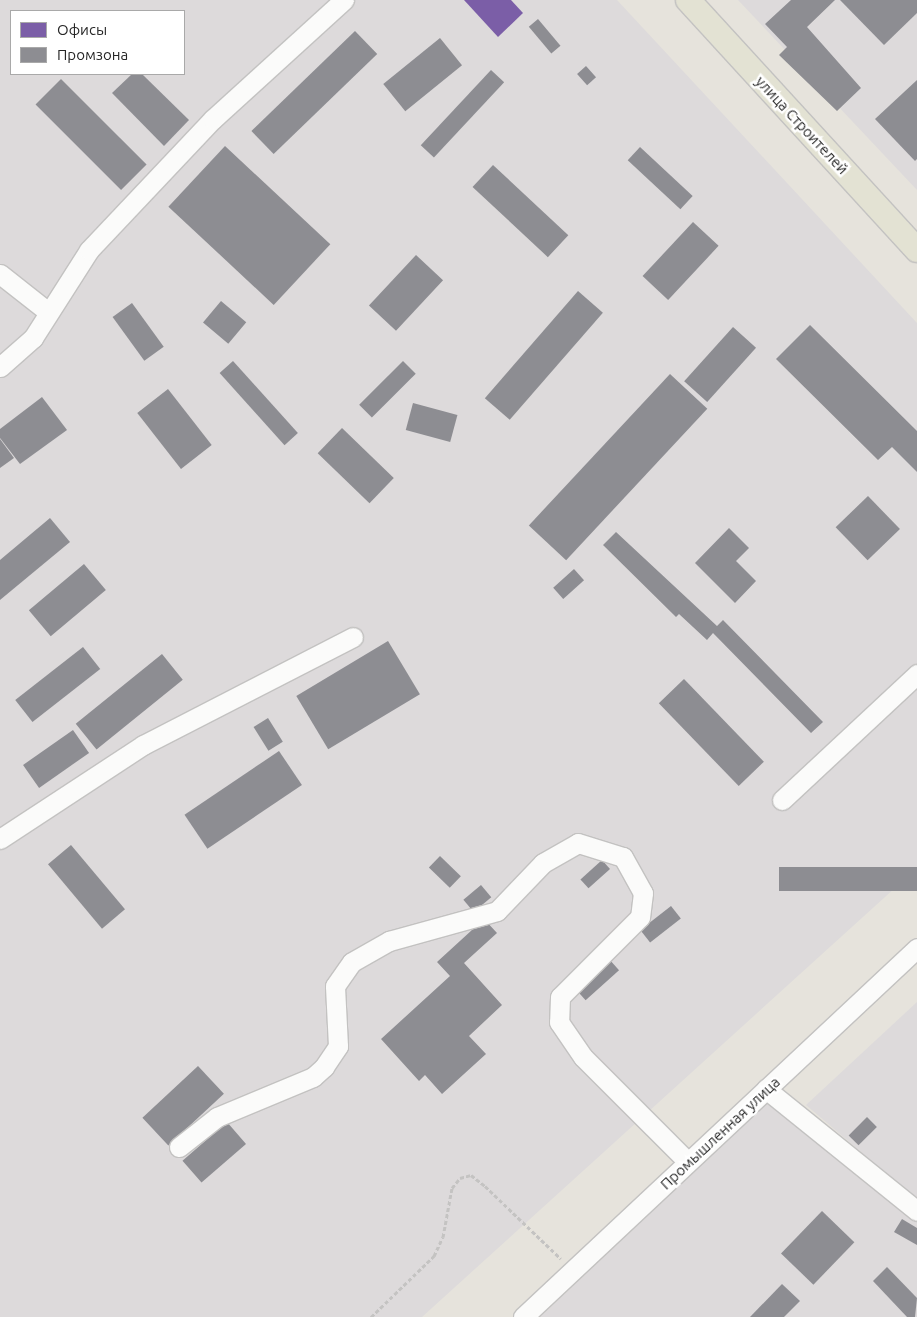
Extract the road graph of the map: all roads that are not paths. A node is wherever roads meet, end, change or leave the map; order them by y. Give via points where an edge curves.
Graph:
1 (344, 0) edge
2 (688, 0) edge
3 (917, 250) edge
4 (0, 274) edge
5 (47, 311) junction
6 (0, 367) edge
7 (353, 637) dead end
8 (917, 674) edge
9 (782, 800) dead end
10 (0, 840) edge
11 (917, 948) edge
12 (766, 1089) junction
13 (180, 1146) dead end
14 (688, 1162) junction
15 (917, 1211) edge
16 (523, 1317) edge

1 - 5 street via 207,126 88,250
2 - 3 main road, улица Строителей
4 - 5 street
5 - 6 street via 33,338
7 - 10 street via 143,745
8 - 9 street
11 - 12 street, Промышленная улица
12 - 14 street, Промышленная улица
12 - 15 street
13 - 14 street via 217,1116 314,1077 324,1067 338,1046 336,986 352,962 389,941 497,911 543,863 578,843 623,857 643,892 640,916 560,997 559,1022 583,1057
14 - 16 street, Промышленная улица

